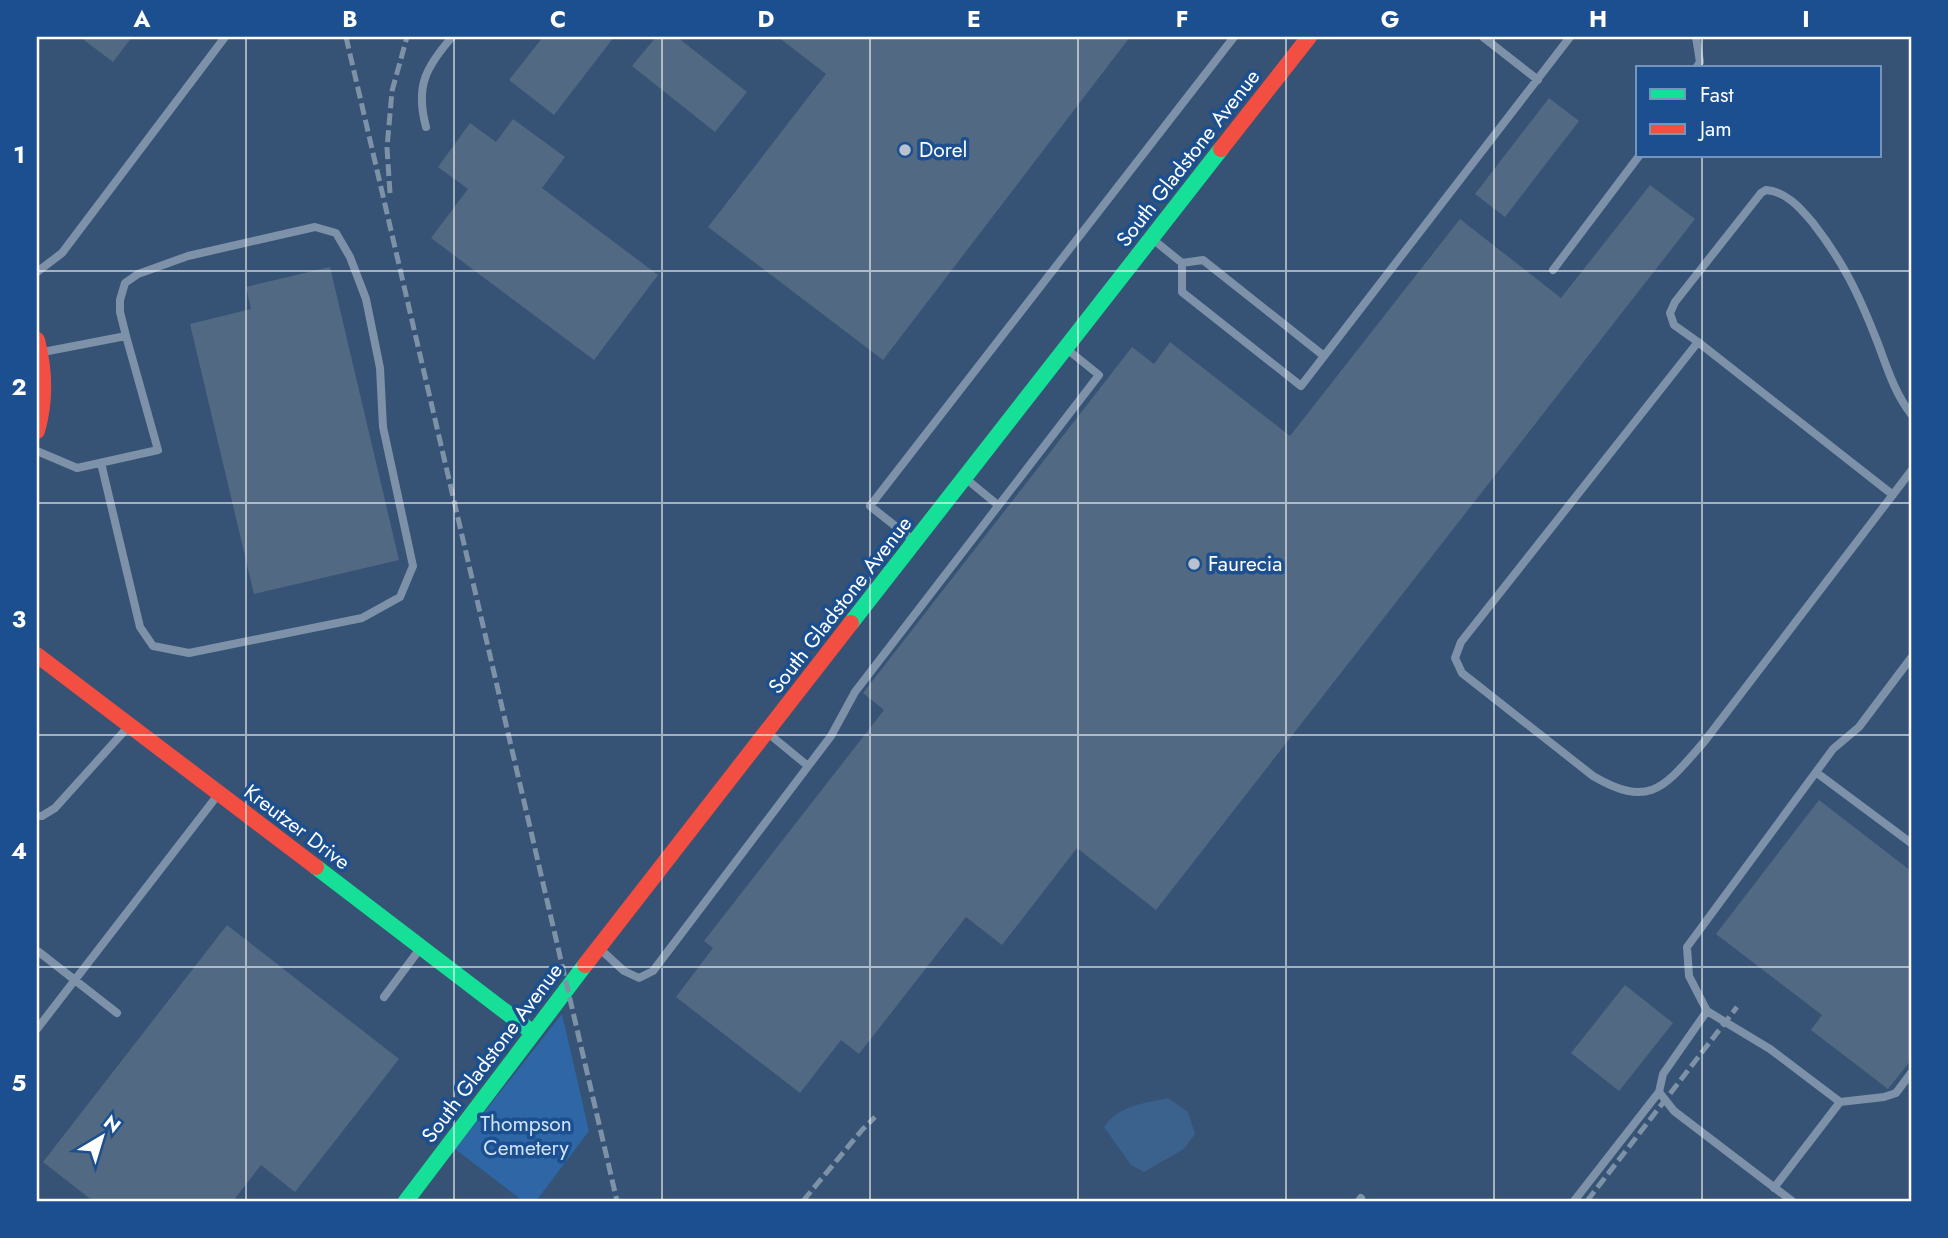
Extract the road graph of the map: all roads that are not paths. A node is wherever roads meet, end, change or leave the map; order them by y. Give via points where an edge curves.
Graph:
1 (225, 37) edge
2 (452, 37) edge
3 (1234, 37) edge
4 (1309, 37) edge
5 (1483, 37) edge
6 (1570, 37) edge
7 (1696, 37) edge
8 (1697, 66) edge
9 (1538, 80) junction
10 (426, 127) dead end
11 (1638, 158) edge
12 (1152, 239) junction
13 (1182, 263) junction
14 (1553, 271) dead end
15 (37, 272) edge
16 (126, 336) junction
17 (1698, 342) junction
18 (39, 346) edge
19 (1066, 348) junction
20 (1324, 356) junction
21 (1911, 414) edge
22 (37, 431) edge
23 (37, 451) edge
24 (101, 463) junction
25 (1911, 471) edge
26 (965, 478) junction
27 (1893, 495) junction
28 (998, 505) junction
29 (916, 541) junction
30 (1911, 658) edge
31 (39, 662) edge
32 (129, 726) junction
33 (767, 733) junction
34 (808, 766) junction
35 (1816, 773) junction
36 (219, 794) junction
37 (37, 816) edge
38 (1911, 844) edge
39 (421, 947) junction
40 (599, 948) junction
41 (38, 952) dead end
42 (74, 981) junction
43 (384, 997) dead end
44 (1707, 1011) junction
45 (117, 1013) dead end
46 (37, 1029) edge
47 (532, 1032) junction
48 (1911, 1073) edge
49 (1659, 1092) junction
50 (1840, 1102) junction
51 (1774, 1188) junction
52 (406, 1201) edge
53 (1574, 1201) edge
54 (1792, 1201) edge

1 - 15 lane via 62,253
2 - 10 lane via 425,74 421,109
3 - 29 lane via 870,506
4 - 12 street, South Gladstone Avenue
5 - 9 lane
6 - 9 lane
7 - 8 lane
9 - 20 lane
11 - 14 lane
12 - 13 lane
12 - 19 street, South Gladstone Avenue
13 - 20 lane via 1203,260
13 - 20 lane via 1182,292 1301,386
16 - 18 lane
16 - 24 lane via 158,450
16 - 24 lane via 120,300 125,283 138,274 188,256 315,228 336,233 366,299 380,368 383,428 413,566 400,597 362,618 189,653 153,646 140,627
17 - 21 lane via 1674,325 1670,313 1675,302 1761,193 1775,190 1804,213 1836,252 1895,389
17 - 27 lane
17 - 27 lane via 1461,642 1455,658 1462,673 1593,775 1636,793 1654,789 1669,781 1704,742
18 - 22 street via 44,388
19 - 26 street, South Gladstone Avenue
19 - 28 lane via 1098,375
23 - 24 lane via 77,468
25 - 27 lane
26 - 28 lane
26 - 29 street, South Gladstone Avenue
28 - 34 lane via 855,691 831,736
29 - 33 street, South Gladstone Avenue
30 - 35 lane via 1859,727 1833,749
31 - 32 street, Kreutzer Drive
32 - 36 street, Kreutzer Drive
32 - 37 lane via 55,808
33 - 34 lane
33 - 40 street, South Gladstone Avenue
34 - 40 lane via 653,971 639,978
35 - 38 lane
35 - 44 lane via 1687,947 1689,976
36 - 39 street, Kreutzer Drive
36 - 42 lane
39 - 43 lane
39 - 47 street, Kreutzer Drive
40 - 47 street, South Gladstone Avenue
41 - 42 lane
42 - 45 lane
42 - 46 lane
44 - 49 lane via 1663,1074
44 - 50 lane via 1770,1049
47 - 52 street, South Gladstone Avenue
48 - 50 lane via 1896,1093
49 - 51 lane via 1674,1111
49 - 53 lane
50 - 51 lane
51 - 54 lane

